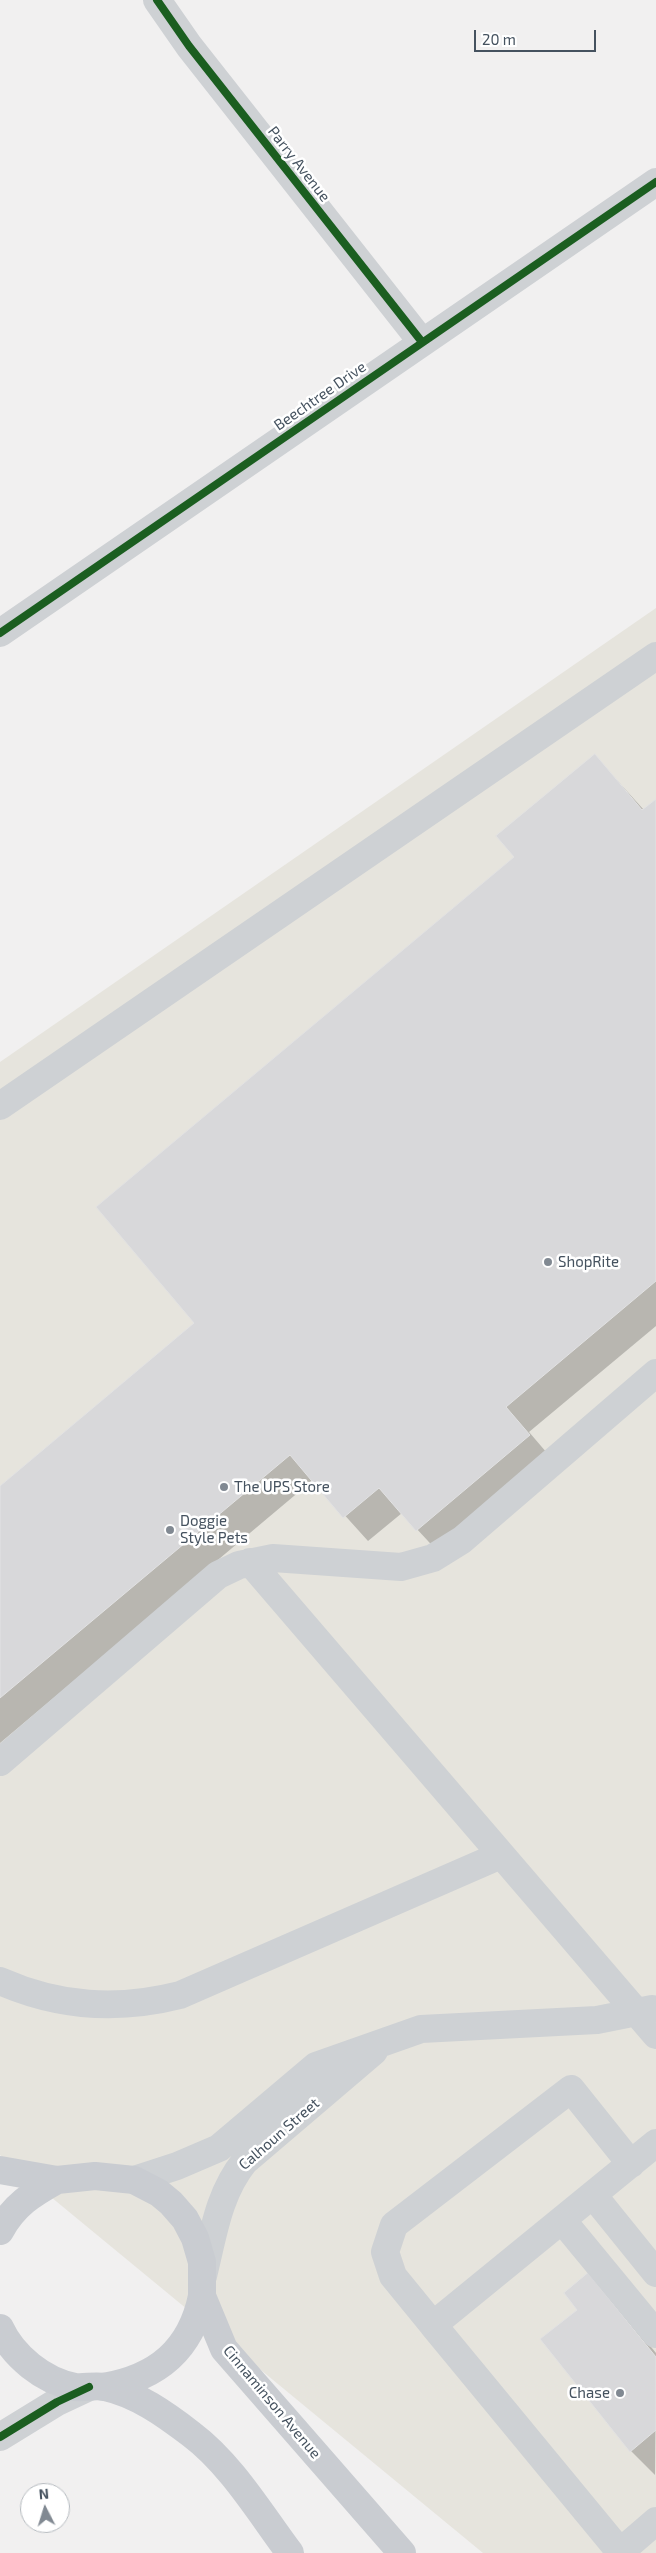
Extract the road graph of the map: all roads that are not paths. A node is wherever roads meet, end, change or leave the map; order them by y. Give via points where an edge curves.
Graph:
1 (157, 0) edge
2 (656, 182) edge
3 (422, 342) junction
4 (0, 633) edge
5 (656, 656) edge
6 (0, 1106) edge
7 (656, 1373) edge
8 (250, 1562) junction
9 (0, 1762) edge
10 (501, 1855) junction
11 (0, 1981) edge
12 (647, 2010) edge
13 (656, 2035) edge
14 (383, 2044) junction
15 (656, 2143) edge
16 (631, 2164) junction
17 (0, 2170) edge
18 (57, 2180) junction
19 (134, 2180) junction
20 (593, 2195) junction
21 (562, 2220) junction
22 (0, 2230) edge
23 (656, 2272) edge
24 (202, 2286) junction
25 (433, 2325) junction
26 (0, 2328) edge
27 (656, 2334) edge
28 (96, 2387) junction
29 (0, 2437) edge
30 (656, 2521) edge
31 (620, 2552) edge
32 (290, 2553) edge
33 (402, 2553) edge

1 - 3 street, Parry Avenue via 189,46
2 - 3 street, Beechtree Drive
3 - 4 street, Beechtree Drive
5 - 6 street
7 - 8 street via 462,1540 433,1558 401,1567 284,1558
8 - 9 street via 218,1575
8 - 10 street
10 - 11 street via 180,1995 108,2006 36,1995
10 - 12 street
12 - 13 street
12 - 14 street, Calhoun Street via 597,2020 421,2029
14 - 19 street, Calhoun Street via 316,2066 219,2148
14 - 24 street, Calhoun Street via 245,2161 234,2174 216,2217
15 - 16 street
16 - 20 street
16 - 25 street via 572,2089 394,2225 385,2252 393,2276
17 - 18 main road, Cinnaminson Avenue
18 - 19 main road, Cinnaminson Avenue via 95,2176
18 - 22 main road via 25,2198
19 - 24 main road, Cinnaminson Avenue via 159,2193 185,2219 202,2262
20 - 21 street
20 - 23 street
21 - 25 street
21 - 27 street
24 - 28 main road, Calhoun Street via 190,2331 170,2358 154,2371 121,2384
24 - 33 main road, Cinnaminson Avenue via 224,2349
25 - 31 street
26 - 28 main road via 15,2350 45,2376 62,2384
28 - 29 street, Calhoun Street via 57,2402
28 - 32 main road via 149,2405 192,2434 210,2450
30 - 31 street

